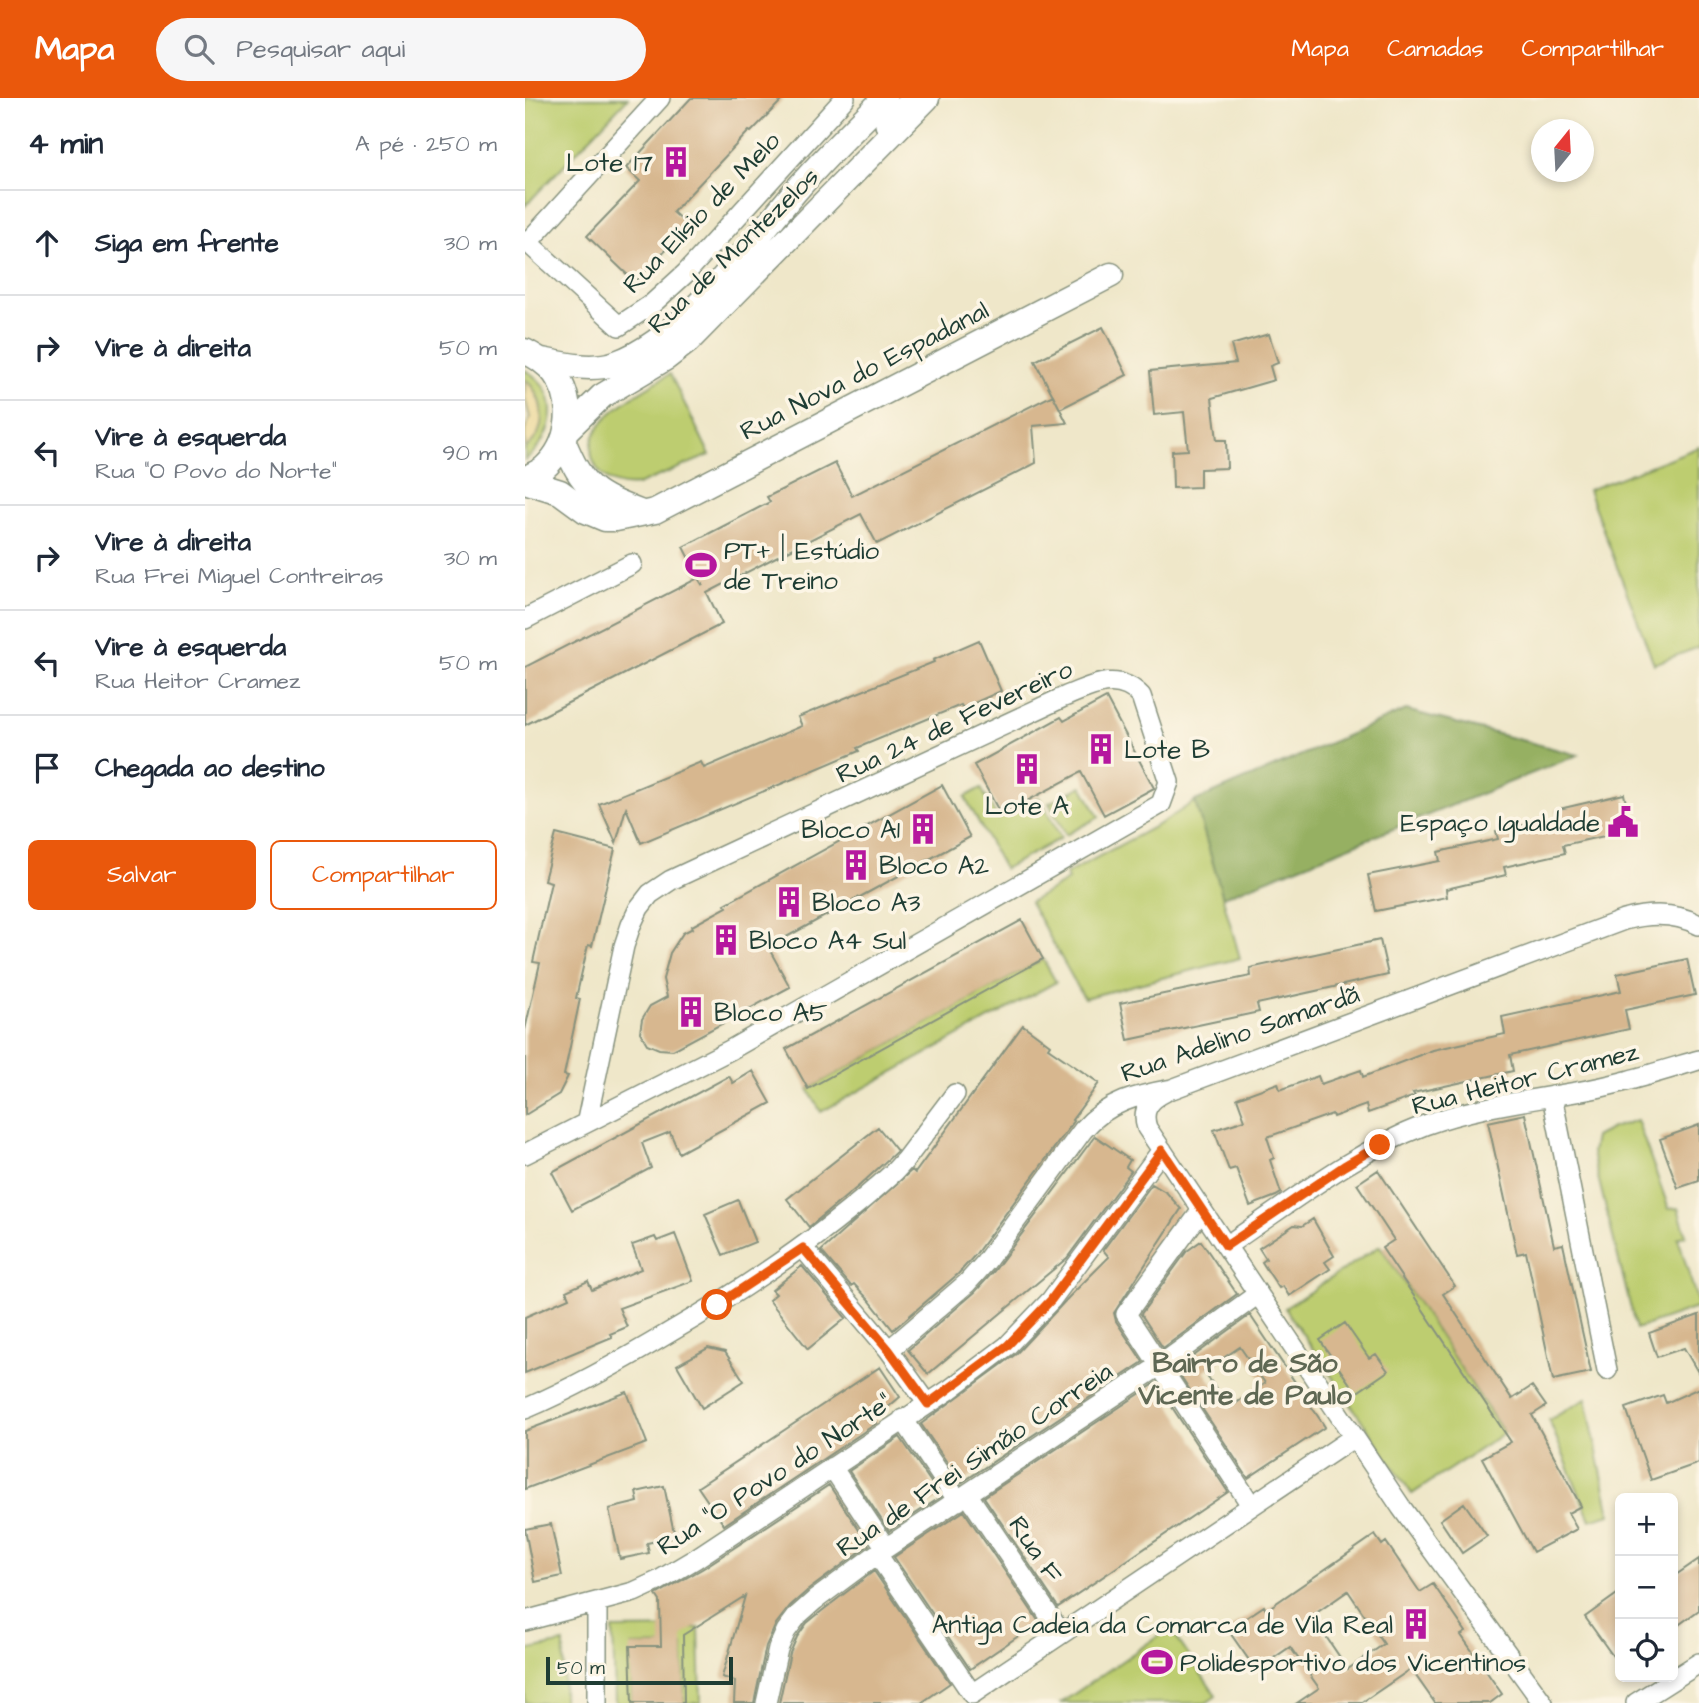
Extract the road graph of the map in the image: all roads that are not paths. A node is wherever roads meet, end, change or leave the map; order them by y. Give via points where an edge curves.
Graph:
1 (660, 98) edge
2 (845, 98) edge
3 (885, 98) edge
4 (910, 98) edge
5 (927, 98) edge
6 (834, 193) junction
7 (526, 241) edge
8 (1111, 275) dead end
9 (533, 356) edge
10 (565, 435) junction
11 (525, 480) edge
12 (642, 514) junction
13 (632, 564) dead end
14 (525, 619) edge
15 (1699, 925) edge
16 (1699, 1060) edge
17 (1172, 1089) junction
18 (955, 1094) dead end
19 (1552, 1096) junction
20 (587, 1120) junction
21 (1162, 1150) junction
22 (525, 1154) edge
23 (1202, 1210) junction
24 (1226, 1246) junction
25 (803, 1248) junction
26 (1258, 1294) junction
27 (889, 1350) junction
28 (1159, 1366) junction
29 (1607, 1370) dead end
30 (928, 1404) junction
31 (525, 1409) edge
32 (903, 1419) junction
33 (1354, 1437) junction
34 (832, 1467) junction
35 (963, 1498) junction
36 (1251, 1505) junction
37 (881, 1551) junction
38 (597, 1602) junction
39 (525, 1621) edge
40 (1061, 1633) junction
41 (1699, 1663) edge
42 (597, 1703) edge
43 (766, 1703) edge
44 (1543, 1703) edge
45 (1636, 1703) edge

1 - 7 street
2 - 7 street, Rua Elísio de Melo via 686,273 619,326
3 - 9 street, Rua de Montezelos via 677,325 636,353 607,365 586,367
4 - 6 street
5 - 6 street, Rua de Montezelos
6 - 10 street, Rua de Montezelos via 688,341 602,396
8 - 12 street, Rua Nova do Espadanal via 668,506
9 - 10 street via 555,374 564,391 568,410
10 - 11 street, Rua de Montezelos via 543,469
10 - 12 street via 581,477 595,493
11 - 12 street, Rua Nova do Espadanal via 557,491 600,517
13 - 14 street
15 - 17 street, Rua Adelino Samardã via 1666,915 1624,920
16 - 19 street, Rua Heitor Cramez via 1628,1081
17 - 21 street via 1154,1098 1145,1112 1146,1125
17 - 27 street, Rua Adelino Samardã via 1130,1098 1091,1121 976,1273
18 - 25 street via 894,1172
19 - 24 street, Rua Heitor Cramez via 1427,1124 1367,1153
19 - 29 street
20 - 20 street, Rua 24 de Fevereiro via 730,1050 1161,804 1169,782 1140,696 1131,686 1106,682 1064,697 671,880 650,894 639,908 624,946
20 - 22 street, Rua 24 de Fevereiro
21 - 23 street
21 - 30 street, Rua "O Povo do Norte" via 1051,1300 1007,1346
23 - 24 street
23 - 28 street via 1126,1314
24 - 26 street
25 - 27 street
25 - 31 street via 631,1356
26 - 28 street, Rua de Frei Simão Correia
26 - 33 street
27 - 30 street
28 - 35 street, Rua de Frei Simão Correia
28 - 36 street
30 - 32 street, Rua "O Povo do Norte"
32 - 34 street, Rua "O Povo do Norte"
32 - 35 street, Rua F
33 - 36 street
33 - 44 street
34 - 37 street
34 - 38 street, Rua "O Povo do Norte" via 658,1581
35 - 37 street, Rua de Frei Simão Correia
35 - 40 street, Rua F
36 - 40 street
37 - 40 street via 972,1694
37 - 43 street, Rua de Frei Simão Correia via 792,1623 778,1649
38 - 39 street, Rua "O Povo do Norte"
38 - 42 street
41 - 45 street

